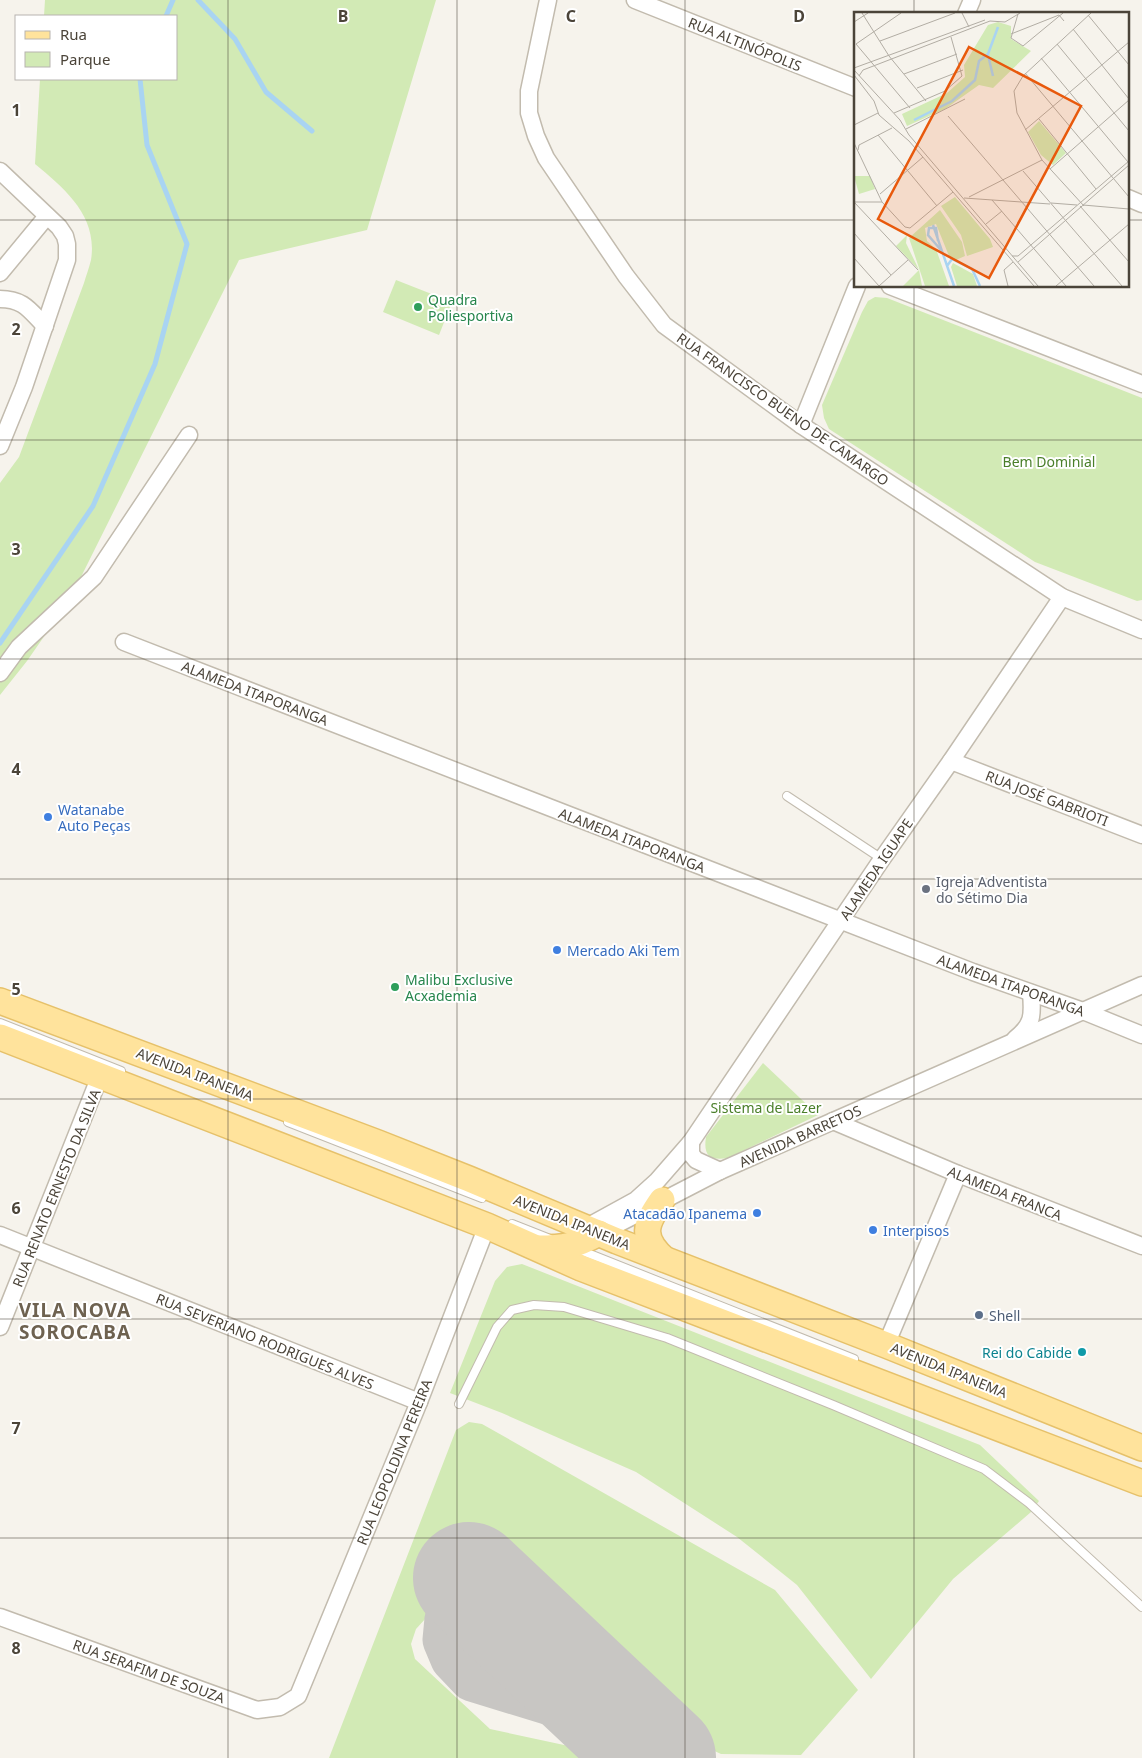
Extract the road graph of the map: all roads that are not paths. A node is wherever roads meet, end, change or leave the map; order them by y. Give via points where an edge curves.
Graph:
1 (548, 0) edge
2 (635, 0) edge
3 (972, 0) edge
4 (967, 12) edge
5 (854, 87) edge
6 (0, 171) edge
7 (1130, 199) edge
8 (1142, 204) edge
9 (48, 216) junction
10 (65, 236) junction
11 (27, 241) junction
12 (0, 273) edge
13 (856, 288) edge
14 (895, 288) edge
15 (0, 299) edge
16 (45, 326) junction
17 (1142, 384) edge
18 (801, 425) junction
19 (189, 435) dead end
20 (0, 446) edge
21 (1062, 598) junction
22 (1142, 630) edge
23 (124, 642) dead end
24 (0, 673) edge
25 (952, 761) junction
26 (786, 796) dead end
27 (1142, 835) edge
28 (882, 859) junction
29 (842, 920) junction
30 (1142, 985) edge
31 (1031, 993) junction
32 (1123, 993) junction
33 (0, 1001) edge
34 (1083, 1011) junction
35 (0, 1023) edge
36 (1122, 1027) junction
37 (1142, 1035) edge
38 (0, 1036) edge
39 (1005, 1046) junction
40 (130, 1074) dead end
41 (100, 1076) junction
42 (867, 1106) junction
43 (276, 1118) dead end
44 (833, 1121) junction
45 (869, 1136) junction
46 (691, 1142) junction
47 (720, 1171) junction
48 (958, 1174) junction
49 (488, 1200) dead end
50 (662, 1200) junction
51 (494, 1223) junction
52 (0, 1235) edge
53 (586, 1238) junction
54 (1142, 1246) edge
55 (32, 1248) junction
56 (536, 1248) junction
57 (664, 1259) junction
58 (0, 1327) edge
59 (886, 1345) junction
60 (864, 1363) dead end
61 (419, 1402) junction
62 (459, 1404) dead end
63 (1142, 1448) edge
64 (1142, 1483) edge
65 (1142, 1607) edge
66 (0, 1616) edge
67 (298, 1696) joint

1 - 18 street, RUA FRANCISCO BUENO DE CAMARGO via 528,91 529,113 546,158 626,276 664,325
2 - 5 street, RUA ALTINÓPOLIS
3 - 4 street
6 - 9 street
7 - 8 street
9 - 10 street
9 - 11 street
10 - 11 street via 46,232
10 - 16 street via 67,260
11 - 12 street
13 - 18 street
14 - 17 street
15 - 16 street via 24,305
16 - 20 street
18 - 21 street, RUA FRANCISCO BUENO DE CAMARGO
19 - 24 street via 94,577 18,647
21 - 22 street, RUA FRANCISCO BUENO DE CAMARGO
21 - 25 street, ALAMEDA IGUAPE
23 - 29 street, ALAMEDA ITAPORANGA
25 - 27 street, RUA JOSÉ GABRIOTI
25 - 28 street, ALAMEDA IGUAPE
26 - 28 lane
28 - 29 street, ALAMEDA IGUAPE
29 - 31 street, ALAMEDA ITAPORANGA
29 - 46 street, ALAMEDA IGUAPE
30 - 32 street, AVENIDA BARRETOS
31 - 34 street, ALAMEDA ITAPORANGA
31 - 39 street, AVENIDA BARRETOS via 1032,1020
32 - 34 street, AVENIDA BARRETOS
32 - 36 street via 1116,1000 1114,1009
33 - 53 main road, AVENIDA IPANEMA via 469,1179
34 - 36 street, ALAMEDA ITAPORANGA
34 - 39 street, AVENIDA BARRETOS
35 - 40 lane
36 - 37 street, ALAMEDA ITAPORANGA
38 - 41 main road
39 - 42 street, AVENIDA BARRETOS
41 - 51 main road
41 - 55 street, RUA RENATO ERNESTO DA SILVA
42 - 44 street, AVENIDA BARRETOS
42 - 45 street via 863,1120
43 - 49 lane
44 - 45 street, ALAMEDA FRANCA
44 - 47 street, AVENIDA BARRETOS
45 - 48 street, ALAMEDA FRANCA
46 - 47 street via 691,1154 696,1160
46 - 53 street, ALAMEDA IGUAPE via 636,1200
47 - 50 street, AVENIDA BARRETOS
48 - 54 street, ALAMEDA FRANCA
48 - 59 street
50 - 53 street, AVENIDA BARRETOS
50 - 57 main road via 650,1217 648,1229 654,1249
51 - 53 lane
51 - 56 main road
51 - 61 street, RUA LEOPOLDINA PEREIRA
52 - 55 street, RUA SEVERIANO RODRIGUES ALVES
53 - 56 main road via 563,1248
53 - 57 main road, AVENIDA IPANEMA
53 - 60 lane
55 - 58 street, RUA RENATO ERNESTO DA SILVA
55 - 61 street, RUA SEVERIANO RODRIGUES ALVES
56 - 64 main road
57 - 59 main road, AVENIDA IPANEMA
59 - 63 main road, AVENIDA IPANEMA
61 - 67 street, RUA LEOPOLDINA PEREIRA
62 - 65 lane via 497,1327 512,1310 534,1305 564,1307 666,1338 984,1469 1029,1503
66 - 67 street, RUA SERAFIM DE SOUZA via 257,1710 280,1707

